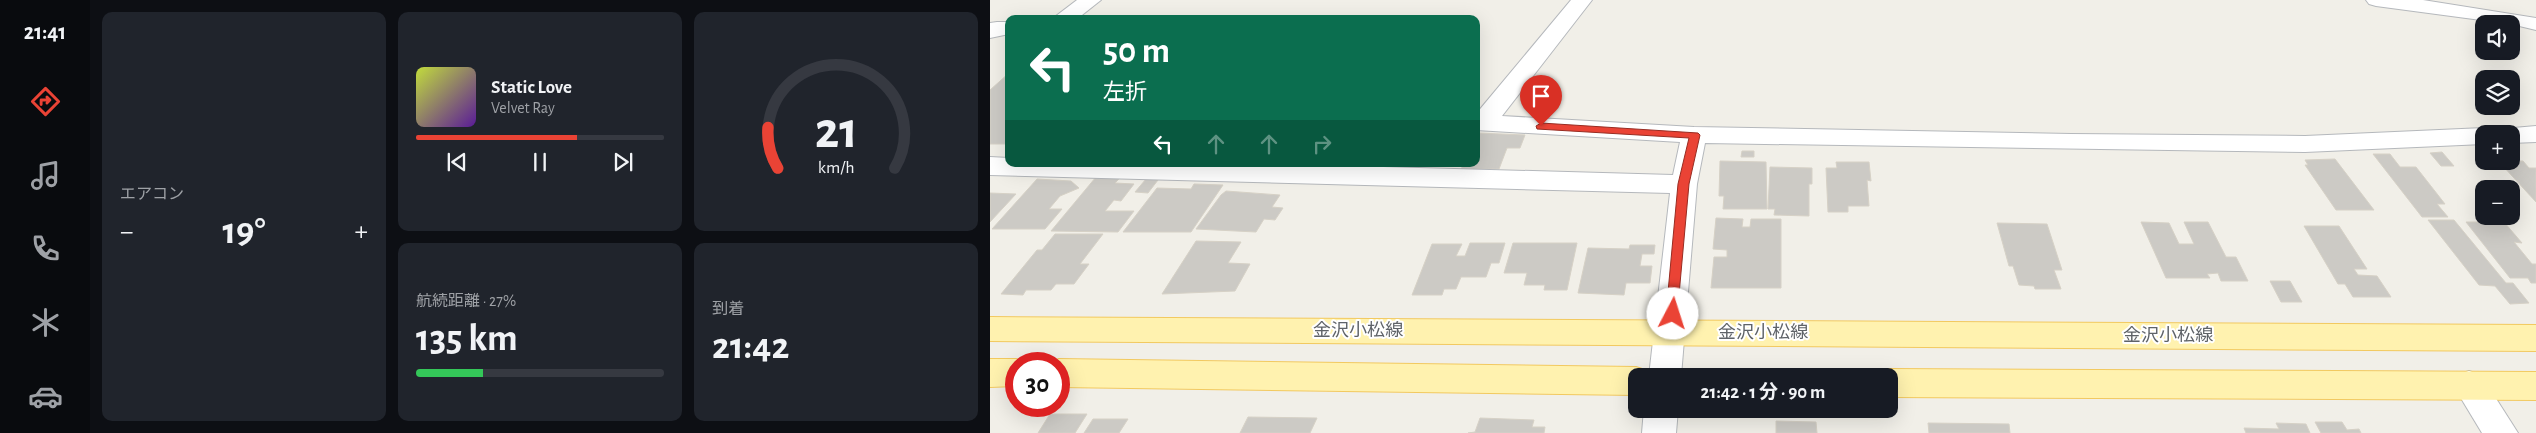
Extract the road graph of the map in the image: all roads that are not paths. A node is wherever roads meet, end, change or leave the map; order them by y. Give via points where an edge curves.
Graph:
1 (1091, 0) edge
2 (1582, 0) edge
3 (2376, 0) edge
4 (1068, 15) edge
5 (2536, 24) edge
6 (1480, 123) edge
7 (2536, 134) edge
8 (1694, 135) junction
9 (2520, 135) edge
10 (2475, 136) edge
11 (990, 166) edge
12 (1005, 166) edge
13 (1145, 167) edge
14 (1684, 184) junction
15 (990, 329) edge
16 (1671, 332) junction
17 (2536, 338) edge
18 (1665, 368) edge
19 (990, 372) edge
20 (1005, 373) edge
21 (1070, 374) edge
22 (1628, 381) edge
23 (1898, 383) edge
24 (2470, 385) junction
25 (2536, 386) edge
26 (1661, 418) edge
27 (1659, 433) edge
28 (2501, 433) edge

1 - 4 street
2 - 6 street
3 - 5 street
6 - 8 street
7 - 9 street
8 - 10 street via 2305,144
8 - 14 street
11 - 12 street
13 - 14 street
14 - 16 street
15 - 16 main road, 金沢小松線
16 - 17 main road, 金沢小松線
16 - 18 street
19 - 20 main road
21 - 22 main road
23 - 24 main road
24 - 25 main road
24 - 28 street
26 - 27 street

